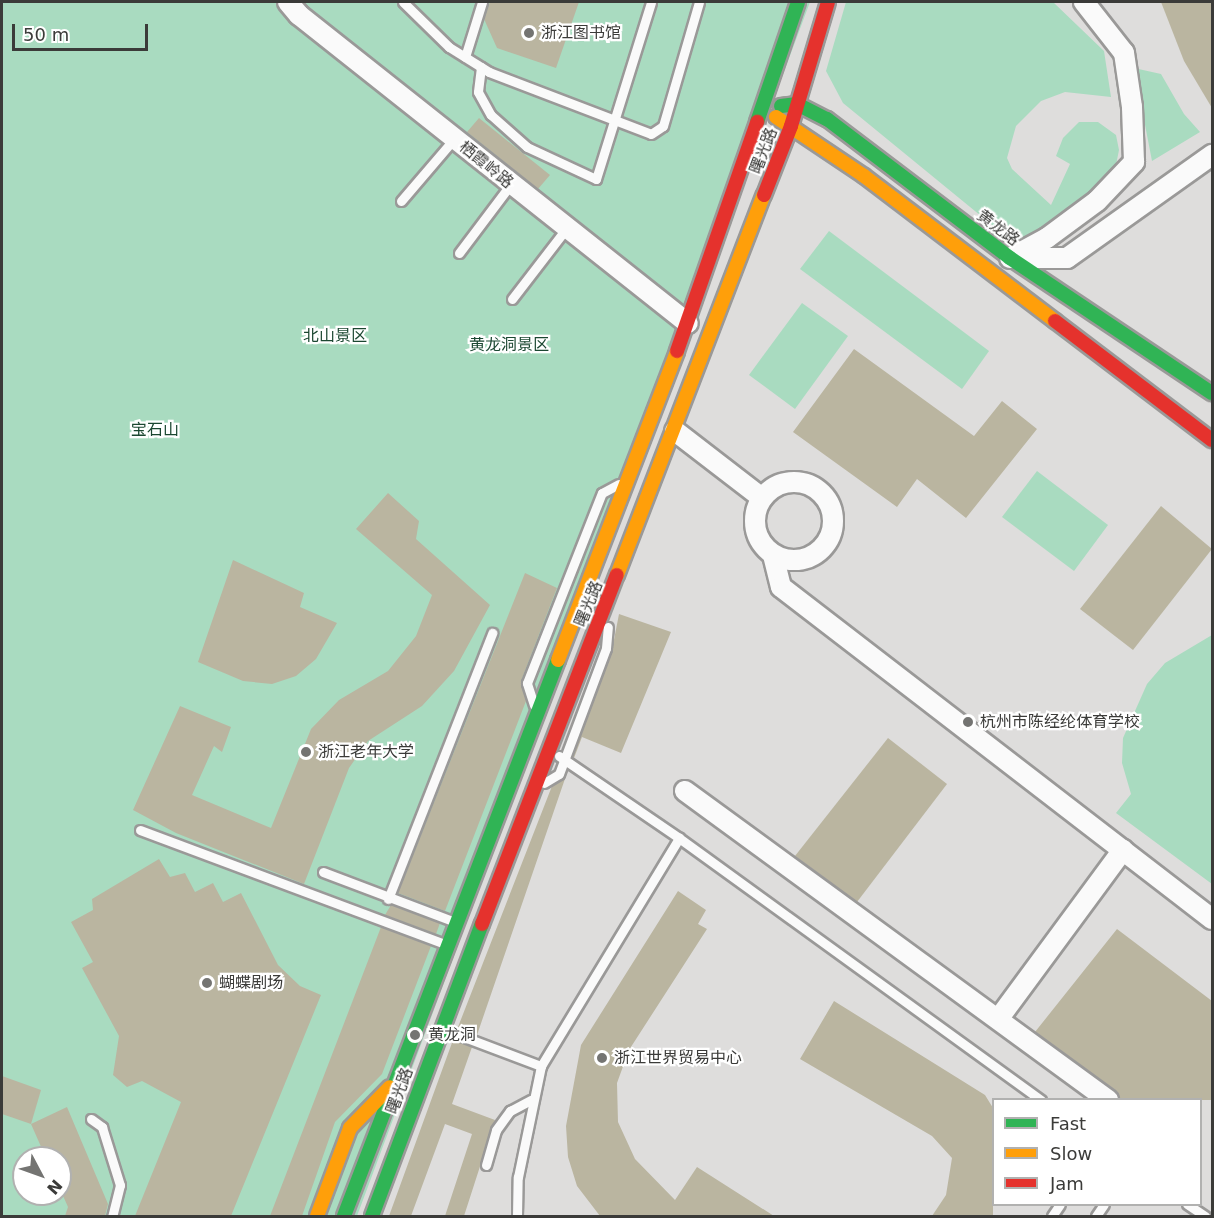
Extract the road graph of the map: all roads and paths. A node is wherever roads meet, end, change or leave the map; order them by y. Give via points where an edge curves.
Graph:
1 (288, 2) edge
2 (406, 2) edge
3 (482, 2) edge
4 (651, 2) edge
5 (699, 2) edge
6 (798, 2) edge
7 (828, 2) edge
8 (1084, 2) edge
9 (465, 57) junction
10 (481, 67) junction
11 (797, 104) junction
12 (762, 109) junction
13 (616, 121) junction
14 (791, 126) junction
15 (454, 139) junction
16 (1212, 155) edge
17 (510, 184) junction
18 (401, 201) dead end
19 (566, 229) junction
20 (459, 253) dead end
21 (1010, 258) junction
22 (512, 299) dead end
23 (688, 323) junction
24 (1212, 393) edge
25 (675, 431) junction
26 (1212, 440) edge
27 (629, 479) junction
28 (762, 498) junction
29 (773, 555) junction
30 (611, 596) junction
31 (492, 633) dead end
32 (538, 715) junction
33 (550, 750) junction
34 (564, 759) junction
35 (534, 789) junction
36 (685, 790) dead end
37 (140, 830) dead end
38 (679, 838) junction
39 (1123, 850) junction
40 (323, 872) dead end
41 (388, 899) junction
42 (1212, 919) edge
43 (458, 923) junction
44 (450, 945) junction
45 (999, 1018) junction
46 (441, 1028) junction
47 (541, 1066) junction
48 (393, 1085) junction
49 (1038, 1098) edge
50 (1105, 1098) edge
51 (531, 1100) junction
52 (91, 1119) dead end
53 (486, 1165) dead end
54 (1190, 1206) edge
55 (112, 1216) edge
56 (317, 1216) edge
57 (344, 1216) edge
58 (372, 1216) edge
59 (517, 1216) edge
60 (1205, 1216) edge

1 - 15 street, 栖霞岭路 via 299,15
2 - 9 lane via 423,24
3 - 9 lane
4 - 13 lane
5 - 13 lane via 663,126 651,134
6 - 12 main road, 曙光路
7 - 11 main road, 曙光路
8 - 21 street via 1124,53 1132,107 1134,162 1098,201 1047,238
9 - 10 lane
10 - 13 lane
10 - 13 lane via 478,92 491,115 527,147 596,179
11 - 12 main road
11 - 14 main road, 曙光路
11 - 21 main road, 黄龙路 via 827,119
12 - 14 main road
12 - 23 main road, 曙光路
14 - 25 main road, 曙光路
14 - 26 main road via 864,176
15 - 17 street, 栖霞岭路
15 - 18 lane
16 - 21 street via 1067,258
17 - 19 street, 栖霞岭路
17 - 20 lane
19 - 22 lane
19 - 23 street, 栖霞岭路
21 - 24 main road, 黄龙路
23 - 27 main road, 曙光路
25 - 28 street
25 - 30 main road, 曙光路
27 - 32 main road, 曙光路
27 - 32 lane via 602,493 527,683
28 - 29 street via 756,509 757,535
28 - 29 street via 784,483 809,484 829,501 833,513 833,527 822,550 798,561
29 - 39 street via 781,587
30 - 33 main road, 曙光路
30 - 34 lane via 606,648
31 - 41 lane
32 - 43 main road, 曙光路
33 - 34 lane
33 - 35 main road, 曙光路
34 - 35 lane via 559,774
34 - 38 lane
35 - 46 main road, 曙光路
36 - 45 street
37 - 44 lane
38 - 47 lane
38 - 49 lane
39 - 42 street
39 - 45 street
40 - 41 lane
41 - 43 lane
43 - 44 main road, 曙光路
44 - 48 main road, 曙光路
45 - 50 street
46 - 47 lane
46 - 58 main road, 曙光路
47 - 51 lane
48 - 56 main road via 350,1128
48 - 57 main road, 曙光路
51 - 53 lane via 510,1111 496,1130
51 - 59 lane via 518,1177
52 - 55 lane via 102,1127 120,1185
54 - 60 lane

